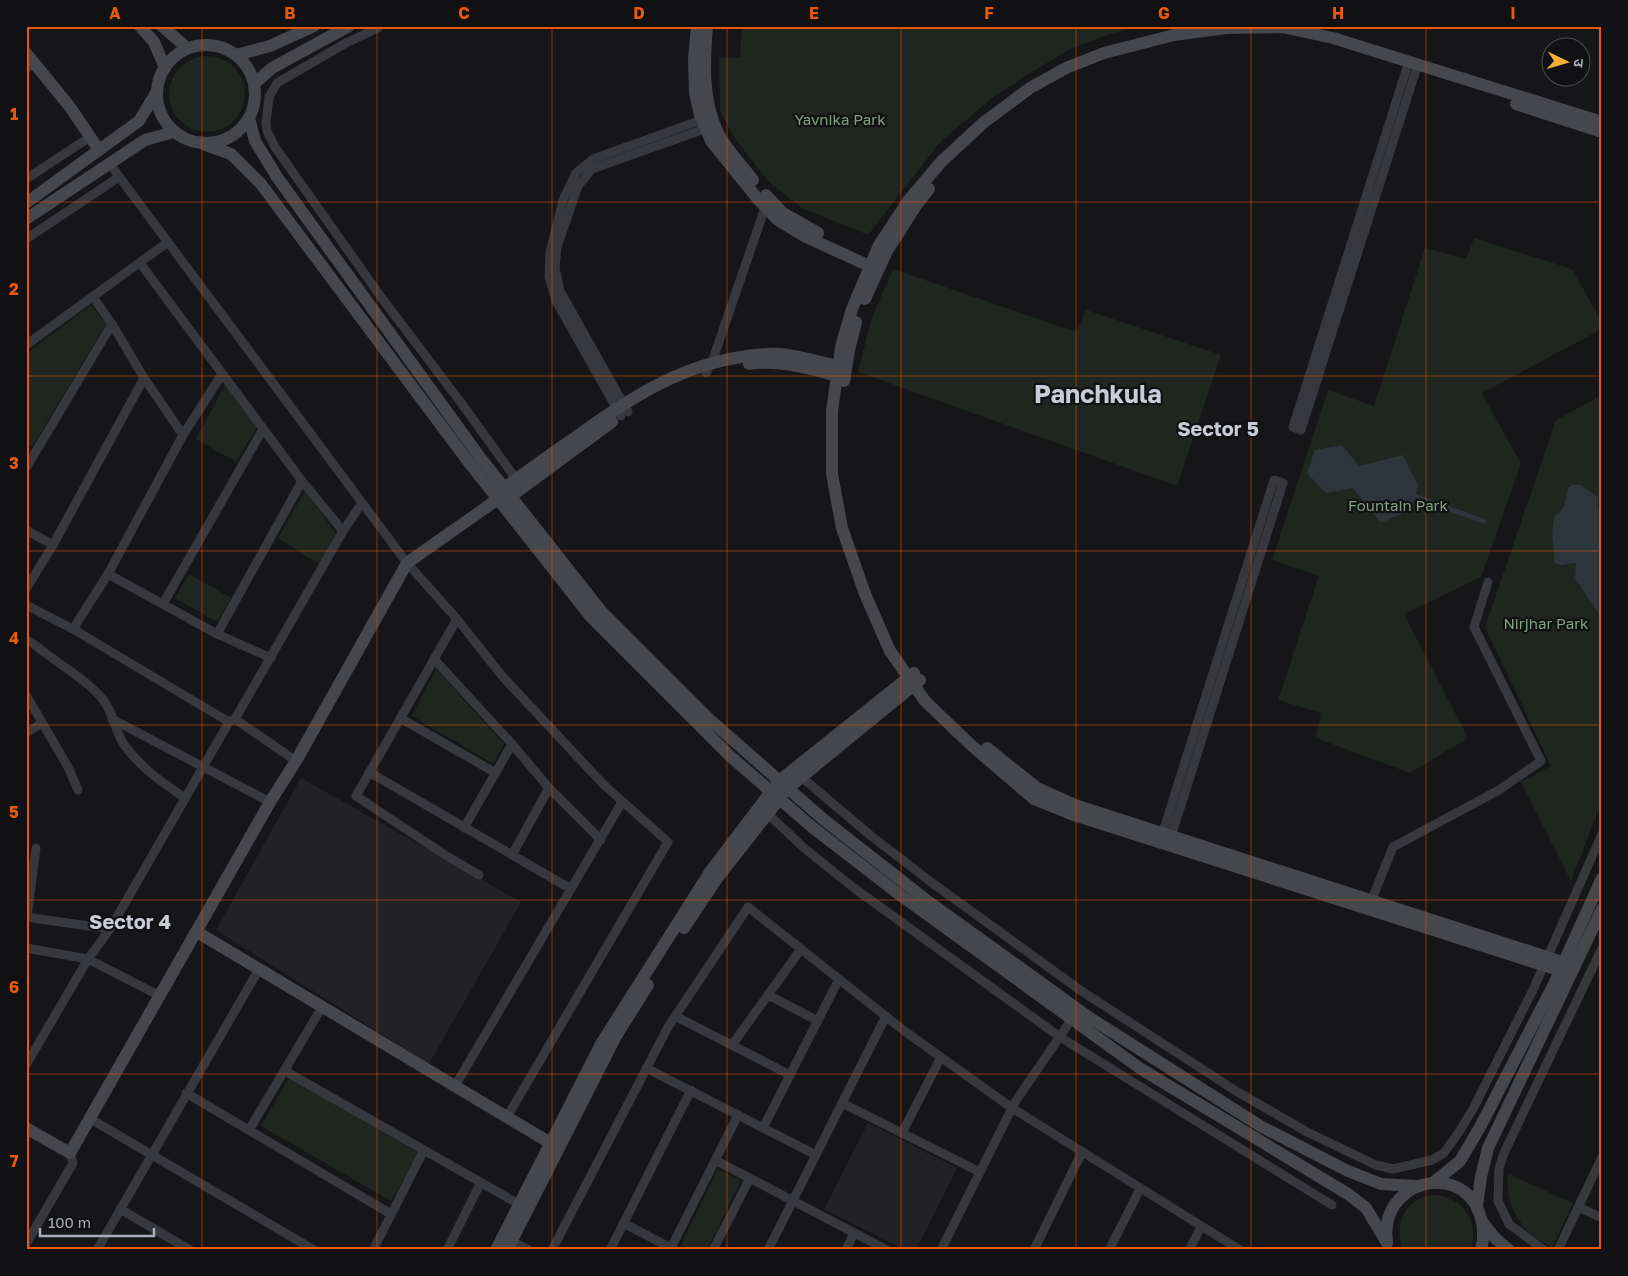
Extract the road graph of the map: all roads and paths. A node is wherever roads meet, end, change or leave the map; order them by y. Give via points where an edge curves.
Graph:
1 (140, 26) edge
2 (162, 26) edge
3 (314, 26) edge
4 (349, 26) edge
5 (697, 26) edge
6 (707, 26) edge
7 (378, 28) dead end
8 (1262, 30) edge
9 (187, 48) junction
10 (236, 55) junction
11 (29, 62) edge
12 (1412, 67) junction
13 (165, 68) junction
14 (254, 84) junction
15 (156, 93) junction
16 (249, 118) junction
17 (709, 122) junction
18 (1602, 122) edge
19 (174, 132) junction
20 (1602, 132) edge
21 (90, 137) junction
22 (203, 144) junction
23 (99, 150) junction
24 (109, 164) junction
25 (119, 177) junction
26 (26, 179) edge
27 (767, 202) junction
28 (26, 203) edge
29 (26, 219) edge
30 (26, 239) edge
31 (168, 242) junction
32 (140, 263) junction
33 (875, 265) junction
34 (93, 296) junction
35 (112, 324) junction
36 (26, 346) edge
37 (709, 368) junction
38 (841, 372) junction
39 (222, 374) junction
40 (144, 378) junction
41 (622, 410) junction
42 (1300, 418) dead end
43 (263, 429) junction
44 (183, 435) junction
45 (30, 455) edge
46 (26, 468) edge
47 (516, 479) junction
48 (302, 481) junction
49 (502, 496) junction
50 (362, 503) junction
51 (26, 530) edge
52 (342, 531) junction
53 (53, 545) junction
54 (407, 563) junction
55 (108, 574) junction
56 (1488, 582) dead end
57 (26, 588) edge
58 (164, 604) junction
59 (26, 605) edge
60 (457, 619) junction
61 (73, 628) junction
62 (218, 634) junction
63 (26, 640) edge
64 (271, 658) junction
65 (434, 659) junction
66 (914, 679) junction
67 (26, 695) edge
68 (112, 718) junction
69 (400, 718) junction
70 (232, 720) junction
71 (42, 722) junction
72 (26, 733) edge
73 (512, 744) junction
74 (296, 761) junction
75 (204, 767) junction
76 (369, 772) junction
77 (496, 772) junction
78 (797, 773) junction
79 (783, 784) junction
80 (549, 788) junction
81 (78, 790) dead end
82 (775, 795) junction
83 (185, 798) junction
84 (270, 802) junction
85 (622, 802) junction
86 (768, 814) junction
87 (464, 828) junction
88 (1602, 834) edge
89 (600, 840) junction
90 (1166, 840) junction
91 (36, 848) dead end
92 (512, 855) junction
93 (479, 875) dead end
94 (1602, 878) edge
95 (571, 889) junction
96 (1370, 905) junction
97 (1602, 909) edge
98 (26, 917) edge
99 (110, 929) junction
100 (197, 932) junction
101 (26, 948) edge
102 (1602, 948) edge
103 (801, 949) junction
104 (88, 959) junction
105 (1546, 962) junction
106 (1567, 968) junction
107 (259, 969) junction
108 (839, 979) junction
109 (768, 995) junction
110 (160, 996) junction
111 (322, 1007) junction
112 (1075, 1015) junction
113 (675, 1016) junction
114 (886, 1016) junction
115 (818, 1021) junction
116 (1060, 1037) junction
117 (732, 1046) junction
118 (941, 1057) junction
119 (1499, 1058) junction
120 (26, 1065) edge
121 (1512, 1065) junction
122 (646, 1068) junction
123 (285, 1071) junction
124 (790, 1075) junction
125 (455, 1086) junction
126 (691, 1090) junction
127 (186, 1093) junction
128 (842, 1103) junction
129 (1012, 1108) junction
130 (738, 1115) junction
131 (507, 1117) junction
132 (89, 1118) junction
133 (26, 1128) edge
134 (763, 1128) junction
135 (249, 1130) junction
136 (902, 1133) junction
137 (1251, 1135) junction
138 (1333, 1145) junction
139 (554, 1146) junction
140 (1488, 1148) junction
141 (424, 1150) junction
142 (1242, 1150) junction
143 (1082, 1152) junction
144 (70, 1153) junction
145 (1504, 1153) junction
146 (152, 1154) junction
147 (816, 1155) junction
148 (1602, 1157) edge
149 (715, 1160) junction
150 (1325, 1160) junction
151 (980, 1172) junction
152 (750, 1178) junction
153 (481, 1182) junction
154 (1433, 1183) junction
155 (1416, 1186) junction
156 (1140, 1189) junction
157 (793, 1201) junction
158 (1332, 1206) dead end
159 (1477, 1206) junction
160 (523, 1207) junction
161 (1578, 1207) junction
162 (120, 1209) junction
163 (391, 1214) junction
164 (1602, 1218) edge
165 (624, 1223) junction
166 (1483, 1223) junction
167 (1201, 1227) junction
168 (854, 1233) junction
169 (507, 1242) edge
170 (26, 1244) edge
171 (1388, 1246) edge
172 (184, 1248) edge
173 (673, 1249) edge
174 (96, 1250) edge
175 (314, 1250) edge
176 (373, 1250) edge
177 (447, 1250) edge
178 (496, 1250) edge
179 (529, 1250) edge
180 (552, 1250) edge
181 (610, 1250) edge
182 (713, 1250) edge
183 (768, 1250) edge
184 (846, 1250) edge
185 (887, 1250) edge
186 (941, 1250) edge
187 (1034, 1250) edge
188 (1109, 1250) edge
189 (1188, 1250) edge
190 (1240, 1250) edge
191 (1481, 1250) edge
192 (1509, 1250) edge
193 (1544, 1250) edge
194 (1558, 1250) edge

1 - 13 street via 154,42
2 - 9 street
3 - 10 street via 270,46
4 - 14 street via 272,68
5 - 17 street via 695,93
6 - 17 street via 704,60
7 - 47 street via 277,83 269,97 267,131 348,251
8 - 12 street via 1282,28 1333,38
8 - 33 street via 1226,28 1174,35 1104,53 1066,68 1030,88 983,123 941,162 908,201 879,245
9 - 10 street via 214,45
9 - 13 street via 170,59
10 - 14 street via 248,68
11 - 21 street via 70,107
12 - 18 street
12 - 20 street
12 - 42 street
13 - 15 street
14 - 16 street via 254,103
15 - 19 street via 159,110
15 - 23 street via 139,121
16 - 22 street via 238,132 221,141
16 - 49 street via 255,141 277,177 474,449
17 - 27 street
17 - 41 street via 593,159 576,173 562,200 550,252 549,277 556,301
19 - 22 street
19 - 24 street via 145,140
21 - 23 street
21 - 26 street
22 - 49 street via 231,154 261,184
23 - 28 street
24 - 25 street
24 - 29 street
25 - 30 street
25 - 31 street
27 - 33 street via 810,230
27 - 37 street
31 - 32 street
31 - 50 street
32 - 34 street
32 - 39 street
33 - 38 street via 852,309 840,347
34 - 35 street
34 - 36 street
35 - 40 street
35 - 45 street
37 - 38 street via 780,363
37 - 41 street
38 - 66 street via 841,472 850,526 876,599
39 - 43 street
39 - 44 street
40 - 44 street
40 - 53 street
41 - 47 street
41 - 49 street
43 - 48 street
43 - 58 street
44 - 55 street
45 - 46 street
47 - 49 street
48 - 52 street
48 - 62 street
49 - 54 street
49 - 79 street via 601,610 709,718
49 - 82 street via 591,618 730,756
50 - 52 street
50 - 54 street
51 - 53 street
52 - 64 street
53 - 57 street
54 - 60 street
54 - 74 street
55 - 58 street
55 - 61 street
56 - 96 street via 1474,626 1541,761 1499,790 1393,847
58 - 62 street
59 - 61 street
60 - 65 street
60 - 85 street via 502,676
61 - 70 street
62 - 64 street
63 - 68 street via 89,687 105,703
64 - 70 street
65 - 69 street
65 - 73 street
66 - 78 street
66 - 90 street via 1034,799 1071,814
67 - 71 street
68 - 75 street
68 - 83 street via 124,745 146,771
69 - 76 street
69 - 77 street
70 - 74 street
70 - 75 street
71 - 72 street
71 - 81 street
73 - 77 street
73 - 80 street
74 - 84 street
75 - 83 street
75 - 84 street
76 - 87 street
76 - 93 street via 356,796
77 - 87 street
78 - 79 street
78 - 138 street via 870,835 1063,979 1236,1091
79 - 82 street
79 - 112 street via 823,819
80 - 89 street
80 - 92 street
82 - 86 street
82 - 112 street via 900,895
82 - 139 street via 710,872 601,1044
83 - 99 street
84 - 100 street
85 - 89 street
85 - 131 street via 668,842
86 - 116 street via 854,888
86 - 139 street via 718,877 684,928 616,1036
87 - 92 street
88 - 105 street
89 - 95 street
90 - 90 street via 1274,480 1283,483
90 - 96 street
91 - 98 street
92 - 95 street
94 - 106 street
95 - 125 street
96 - 105 street
97 - 106 street
98 - 99 street
99 - 104 street
100 - 107 street
100 - 110 street
101 - 104 street
102 - 145 street
103 - 108 street
103 - 109 street
103 - 113 street via 748,907
104 - 110 street
104 - 120 street
105 - 106 street
105 - 119 street
106 - 121 street
106 - 140 street
107 - 111 street
107 - 127 street
108 - 114 street
108 - 115 street
109 - 115 street
109 - 117 street
110 - 132 street
111 - 123 street
111 - 125 street
112 - 116 street
112 - 137 street via 1141,1069
112 - 150 street via 1262,1127
113 - 117 street
113 - 122 street
114 - 118 street
114 - 128 street
115 - 124 street
116 - 129 street
116 - 142 street
117 - 124 street
118 - 129 street
118 - 136 street
119 - 121 street
119 - 138 street via 1459,1132 1444,1153 1432,1160 1393,1169 1376,1165
121 - 154 street via 1460,1161
122 - 126 street
122 - 180 street
123 - 135 street
123 - 141 street
124 - 134 street
125 - 131 street
126 - 130 street
126 - 165 street
127 - 135 street
127 - 146 street
128 - 136 street
128 - 147 street
129 - 143 street
129 - 151 street
130 - 134 street
130 - 149 street
131 - 139 street
132 - 144 street
132 - 146 street
133 - 144 street
134 - 147 street
135 - 163 street
136 - 151 street
137 - 142 street
137 - 171 street via 1366,1208
138 - 150 street
139 - 160 street
140 - 145 street
140 - 159 street
141 - 153 street
141 - 163 street
142 - 158 street
143 - 156 street
143 - 187 street
144 - 170 street via 73,1163
145 - 193 street via 1499,1168 1498,1201 1509,1224
146 - 162 street
146 - 175 street
147 - 157 street
148 - 161 street
149 - 152 street
149 - 173 street
150 - 155 street via 1381,1184
151 - 186 street
152 - 157 street
152 - 182 street
153 - 160 street
153 - 177 street
154 - 155 street
154 - 159 street via 1466,1193
155 - 171 street via 1400,1198 1389,1213 1385,1231
156 - 167 street
156 - 188 street
157 - 168 street
157 - 183 street
159 - 166 street
160 - 169 street
161 - 164 street
161 - 194 street
162 - 172 street
162 - 174 street
163 - 176 street
165 - 173 street
165 - 181 street
166 - 191 street
166 - 192 street
167 - 189 street
167 - 190 street
168 - 184 street
168 - 185 street
169 - 178 street
169 - 179 street

